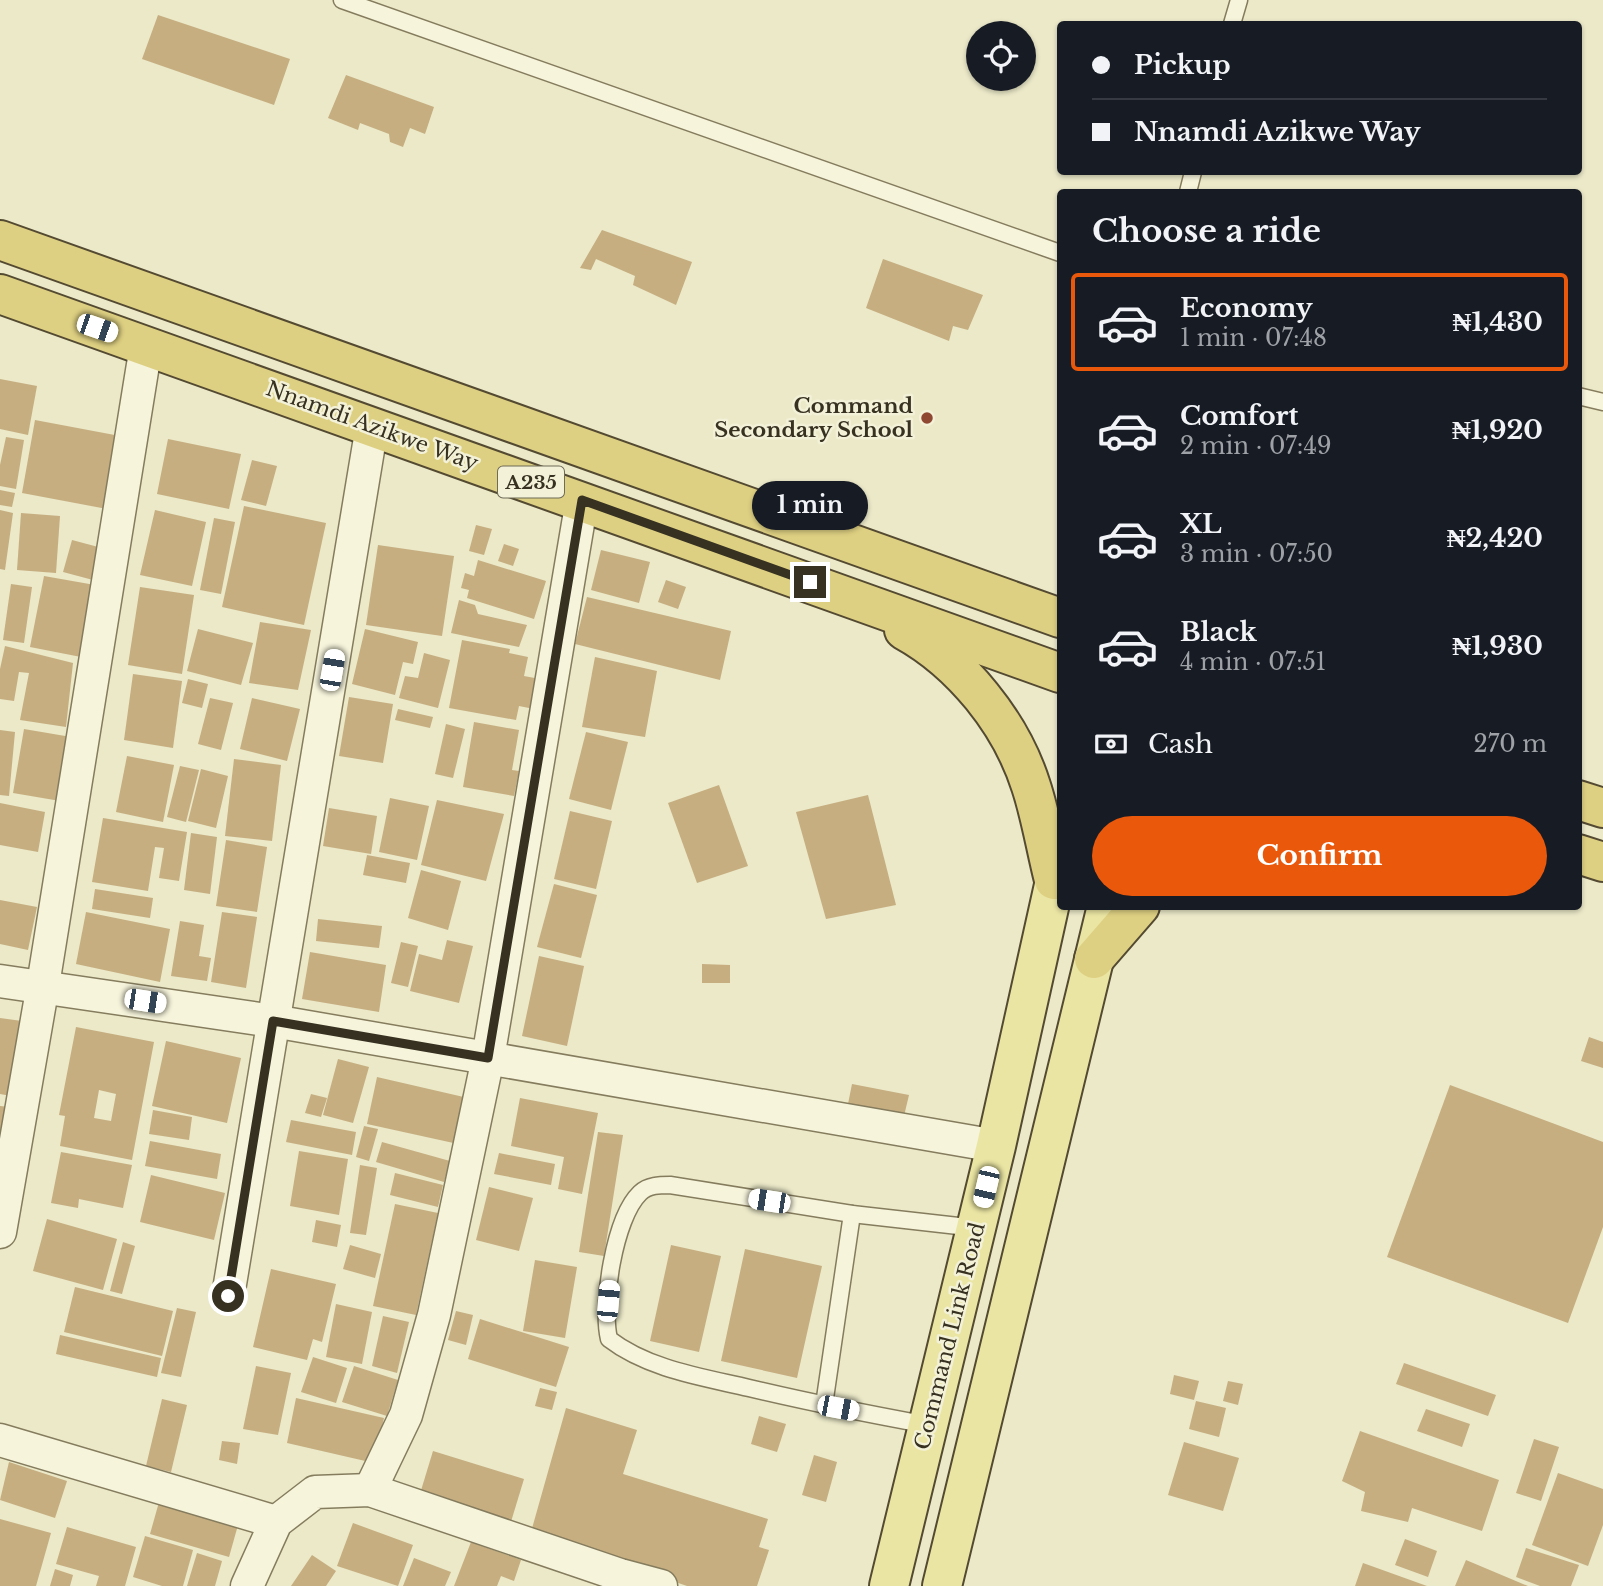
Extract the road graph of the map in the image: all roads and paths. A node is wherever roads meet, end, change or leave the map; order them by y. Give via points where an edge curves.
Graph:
1 (342, 0) edge
2 (1239, 0) edge
3 (1233, 21) edge
4 (0, 240) edge
5 (1057, 252) edge
6 (0, 294) edge
7 (146, 346) junction
8 (1582, 397) edge
9 (1603, 402) edge
10 (372, 426) junction
11 (582, 500) junction
12 (835, 591) junction
13 (995, 595) junction
14 (1057, 617) edge
15 (1057, 629) edge
16 (1057, 672) edge
17 (1582, 801) edge
18 (1603, 808) edge
19 (1582, 854) edge
20 (1603, 862) edge
21 (1057, 869) edge
22 (1106, 910) edge
23 (1137, 910) edge
24 (1094, 959) junction
25 (0, 981) edge
26 (43, 985) junction
27 (273, 1021) junction
28 (488, 1058) junction
29 (996, 1146) junction
30 (852, 1213) junction
31 (976, 1228) junction
32 (0, 1232) edge
33 (228, 1296) dead end
34 (824, 1405) junction
35 (928, 1425) junction
36 (0, 1440) edge
37 (370, 1490) junction
38 (276, 1522) junction
39 (247, 1586) edge
40 (661, 1586) edge
41 (889, 1586) edge
42 (942, 1586) edge

1 - 5 lane
2 - 3 lane
4 - 13 highway, A235
6 - 7 highway, Nnamdi Azikwe Way / A235
7 - 10 highway, Nnamdi Azikwe Way / A235
7 - 26 street
8 - 9 lane
10 - 11 highway, Nnamdi Azikwe Way / A235
10 - 27 street
11 - 12 highway, Nnamdi Azikwe Way / A235
11 - 28 street
12 - 16 highway, Nnamdi Azikwe Way / A235
12 - 21 highway via 921,639 965,676 1003,726 1031,785
13 - 14 highway, A235
13 - 15 main road
17 - 18 highway
19 - 20 highway
21 - 29 main road, Command Link Road
22 - 24 main road
23 - 24 highway
24 - 42 main road
25 - 26 street
26 - 27 street
26 - 32 street
27 - 28 street
27 - 33 street
28 - 29 street
28 - 37 street via 434,1315 406,1415
29 - 31 main road, Command Link Road
30 - 31 lane
30 - 34 lane
30 - 34 lane via 670,1185 651,1186 640,1193 624,1219 610,1277 605,1325 609,1339 625,1352 685,1373
31 - 35 main road, Command Link Road
34 - 35 lane
35 - 41 main road, Command Link Road
36 - 38 street
37 - 38 street via 315,1492
37 - 40 street
38 - 39 street

